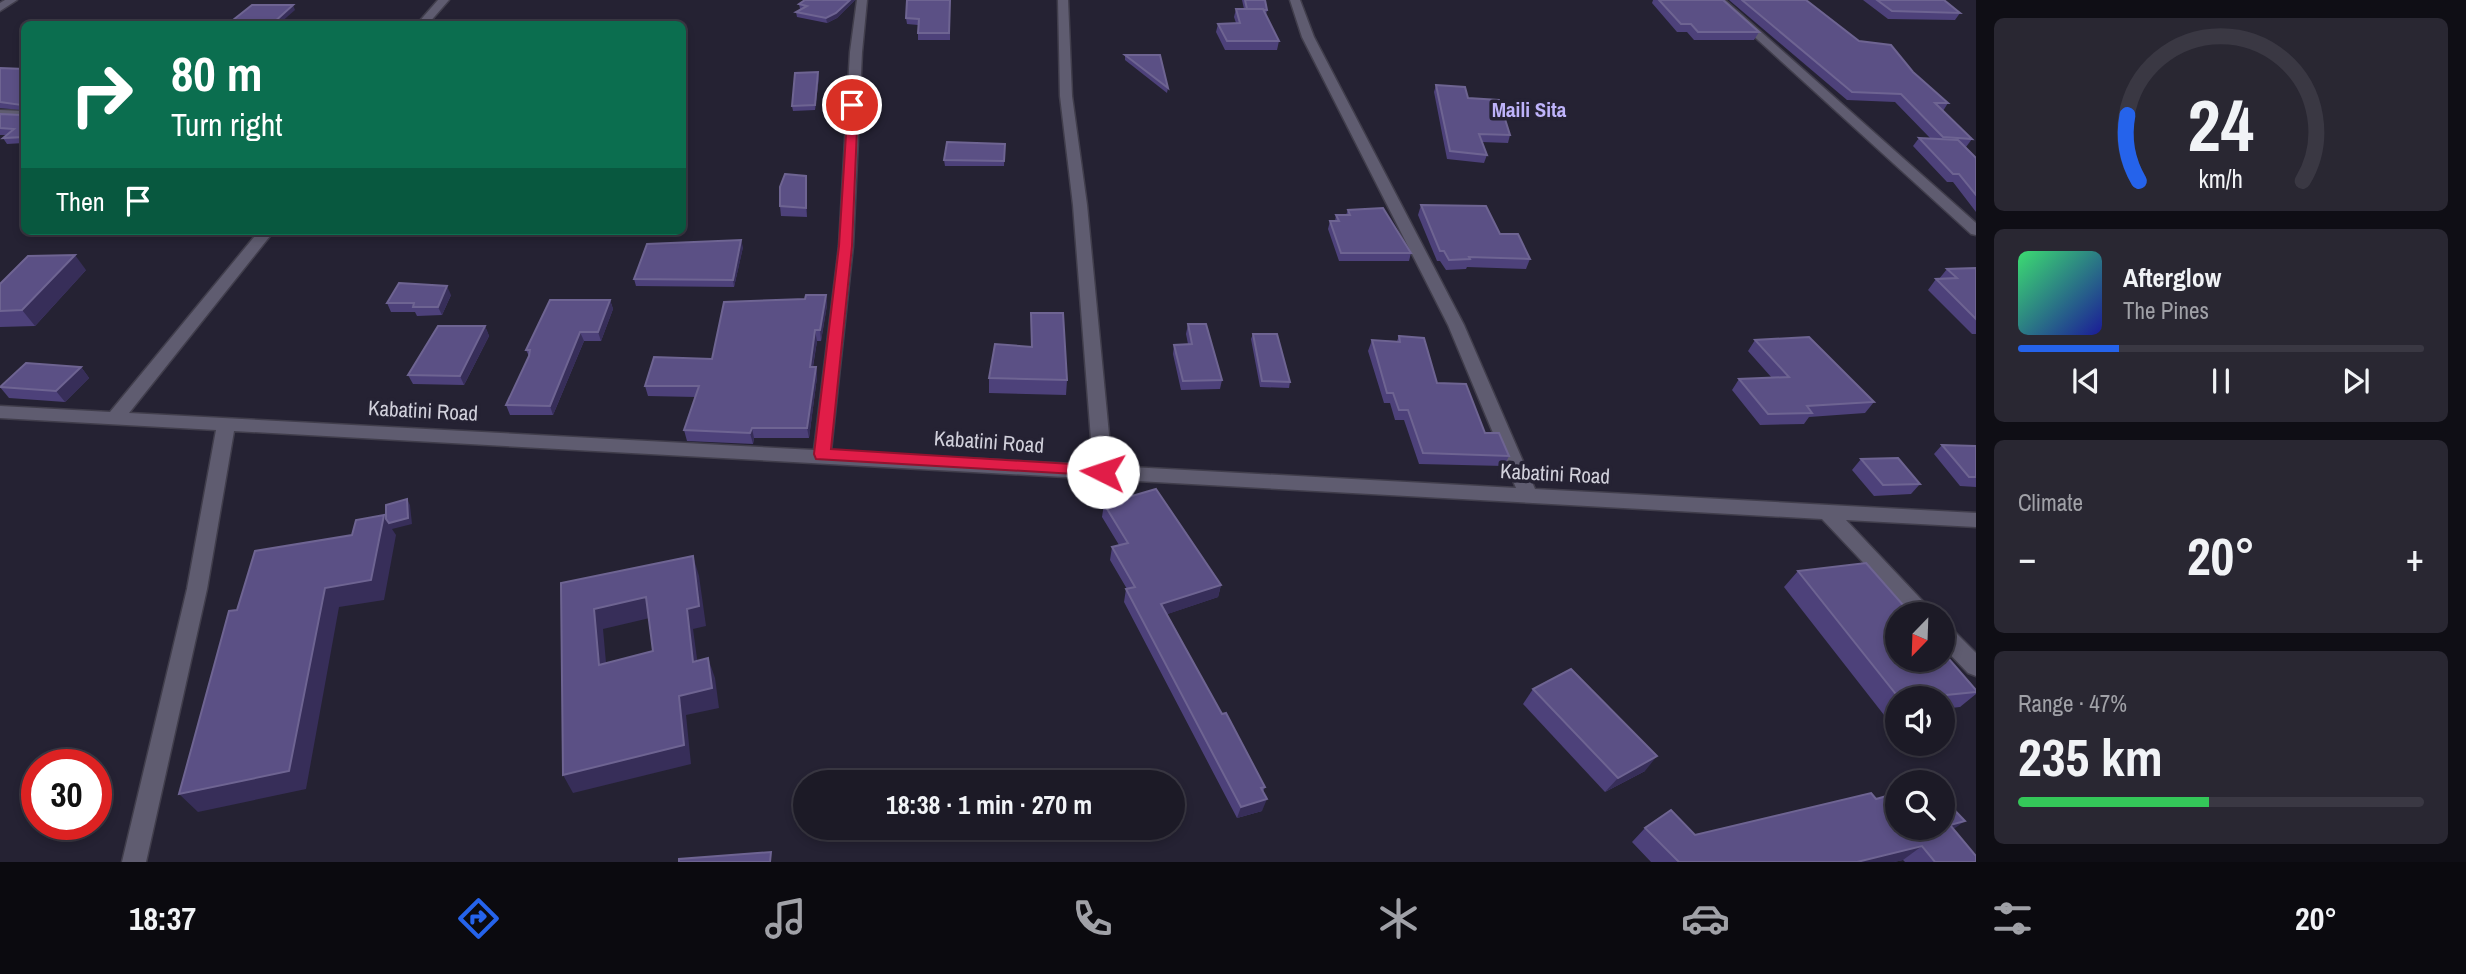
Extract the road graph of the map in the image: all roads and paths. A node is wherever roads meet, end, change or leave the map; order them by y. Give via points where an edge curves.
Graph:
1 (12, 0) edge
2 (444, 0) edge
3 (862, 0) edge
4 (1063, 0) edge
5 (1295, 0) edge
6 (1719, 0) edge
7 (0, 8) edge
8 (425, 21) edge
9 (0, 114) edge
10 (21, 115) edge
11 (1976, 231) edge
12 (264, 235) edge
13 (0, 412) edge
14 (115, 418) junction
15 (226, 424) junction
16 (822, 454) junction
17 (1103, 472) junction
18 (1528, 495) junction
19 (1827, 512) junction
20 (1976, 520) edge
21 (1913, 602) edge
22 (1955, 645) edge
23 (1976, 667) edge
24 (134, 862) edge

1 - 7 street
2 - 8 street
3 - 16 street via 846,246
4 - 17 street via 1066,96
5 - 18 street via 1308,37 1456,325
6 - 11 street
9 - 10 street
12 - 14 street
13 - 14 street, Kabatini Road
14 - 15 street, Kabatini Road
15 - 16 street, Kabatini Road
15 - 24 street via 216,497
16 - 17 street, Kabatini Road
17 - 18 street, Kabatini Road
18 - 19 street, Kabatini Road
19 - 20 street, Kabatini Road
19 - 21 street
22 - 23 street

